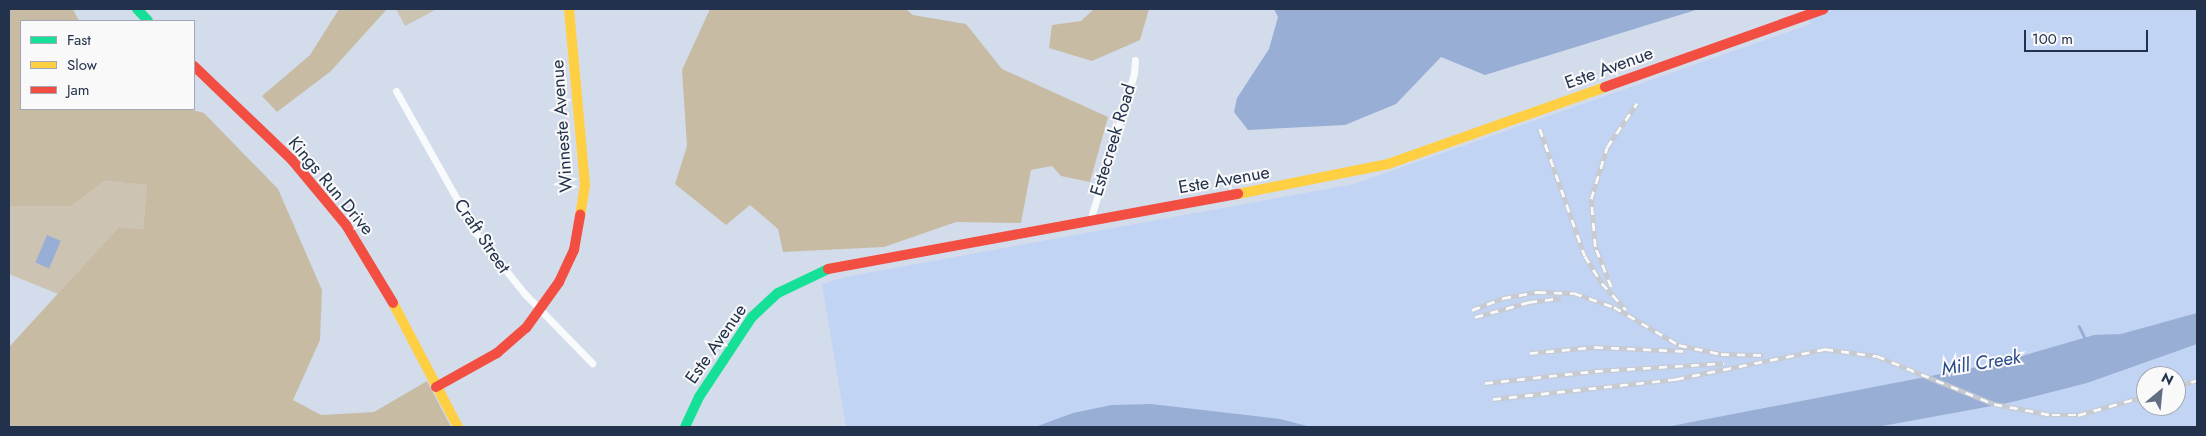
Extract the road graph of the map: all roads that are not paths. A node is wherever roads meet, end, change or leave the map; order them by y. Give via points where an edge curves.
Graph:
1 (137, 9) edge
2 (569, 9) edge
3 (1824, 9) edge
4 (147, 20) edge
5 (1135, 60) dead end
6 (195, 67) edge
7 (396, 91) dead end
8 (1090, 221) junction
9 (540, 310) junction
10 (592, 363) dead end
11 (436, 387) junction
12 (458, 427) edge
13 (685, 427) edge

1 - 4 street
2 - 9 street, Winneste Avenue via 585,185 574,250
3 - 8 street, Este Avenue via 1388,164
5 - 8 street, Estecreek Road via 1134,73
6 - 11 street, Kings Run Drive via 292,160 346,225 379,277
7 - 9 street, Craft Street via 476,233 508,276
8 - 13 street, Este Avenue via 839,266 794,282 752,317 699,396
9 - 10 street, Craft Street
9 - 11 street, Winneste Avenue via 497,353
11 - 12 street, Kings Run Drive

